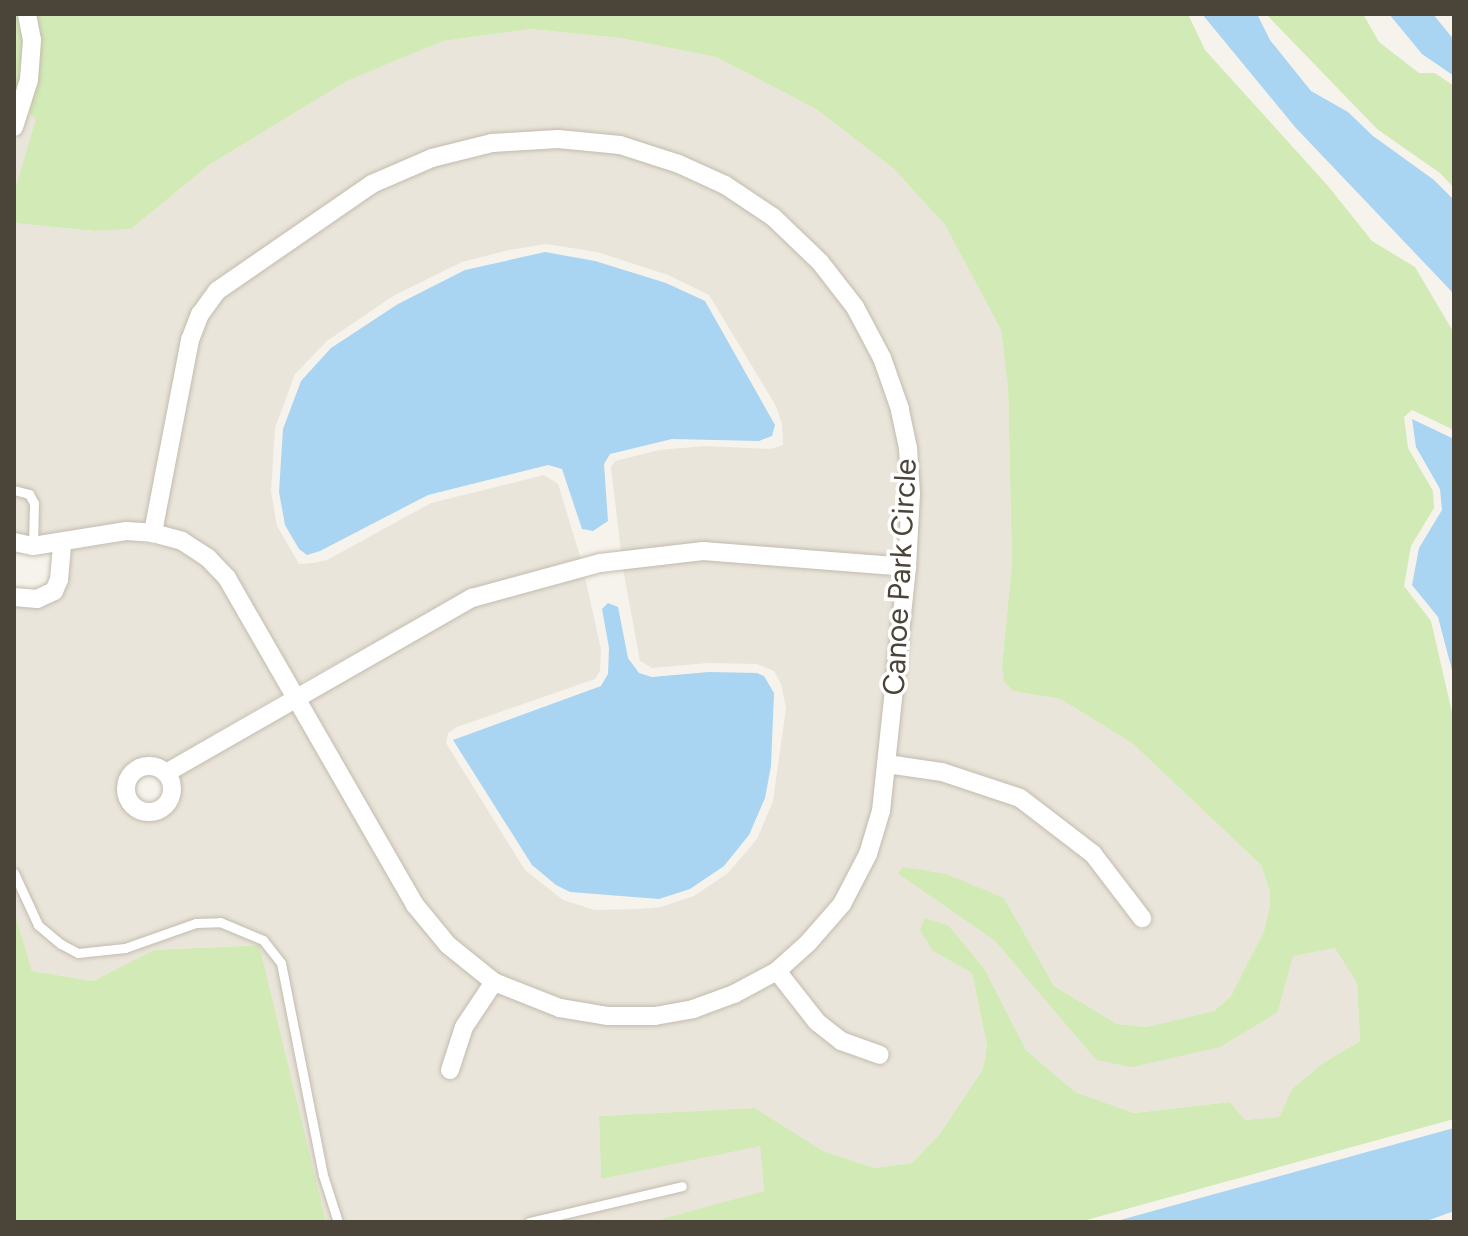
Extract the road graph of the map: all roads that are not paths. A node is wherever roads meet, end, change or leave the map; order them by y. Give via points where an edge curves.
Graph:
1 (27, 14) edge
2 (14, 127) edge
3 (14, 490) edge
4 (153, 533) junction
5 (14, 542) edge
6 (62, 544) junction
7 (33, 546) junction
8 (907, 567) junction
9 (14, 597) edge
10 (294, 696) junction
11 (887, 764) junction
12 (166, 773) dead end
13 (14, 873) edge
14 (1142, 918) dead end
15 (777, 971) junction
16 (494, 982) junction
17 (880, 1055) dead end
18 (450, 1070) dead end
19 (682, 1186) dead end
20 (338, 1222) edge
21 (529, 1222) edge

1 - 2 street via 32,40 29,80
3 - 7 lane via 29,494 34,503
4 - 6 street via 127,531
4 - 8 street, Canoe Park Circle via 190,340 217,291 372,184 432,158 477,146 558,139 620,145 679,164 773,217 820,262 855,307 882,358 900,409 911,494
4 - 10 street, Canoe Park Circle via 182,541 227,578
5 - 7 street
6 - 7 street
6 - 9 street via 54,591 37,599
8 - 10 street via 703,551 600,563 472,598
8 - 11 street, Canoe Park Circle
10 - 12 street
10 - 16 street, Canoe Park Circle via 415,905 448,945
11 - 14 street via 942,772 1020,798 1093,854
11 - 15 street, Canoe Park Circle via 872,840 842,904
13 - 20 lane via 38,925 78,953 125,948 196,923 220,922 263,940 281,963 323,1175
15 - 16 street, Canoe Park Circle via 734,994 655,1016 560,1008
15 - 17 street via 817,1022 841,1041
16 - 18 street via 464,1027
19 - 21 lane

